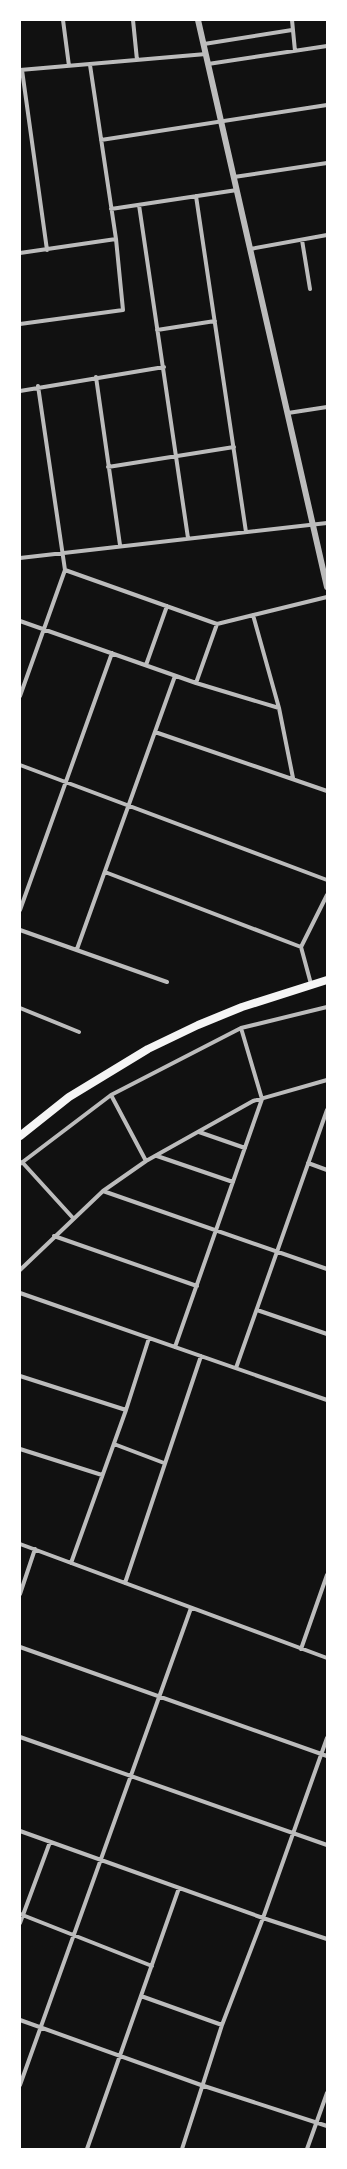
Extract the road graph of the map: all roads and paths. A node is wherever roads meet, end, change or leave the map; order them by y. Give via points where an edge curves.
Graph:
1 (63, 20) edge
2 (132, 20) edge
3 (198, 20) edge
4 (292, 20) edge
5 (292, 30) junction
6 (204, 44) junction
7 (327, 46) edge
8 (295, 50) junction
9 (206, 54) junction
10 (137, 60) junction
11 (208, 64) junction
12 (90, 65) junction
13 (68, 66) junction
14 (21, 70) edge
15 (327, 105) edge
16 (222, 121) junction
17 (101, 140) junction
18 (327, 163) edge
19 (234, 177) junction
20 (237, 190) junction
21 (196, 196) junction
22 (139, 205) junction
23 (111, 209) junction
24 (327, 235) edge
25 (116, 239) junction
26 (302, 240) junction
27 (250, 249) junction
28 (47, 250) junction
29 (20, 253) edge
30 (310, 289) dead end
31 (215, 321) junction
32 (20, 324) edge
33 (157, 330) junction
34 (164, 367) junction
35 (96, 377) junction
36 (38, 386) junction
37 (20, 390) edge
38 (327, 407) edge
39 (288, 413) junction
40 (234, 448) junction
41 (176, 456) junction
42 (108, 467) junction
43 (327, 523) edge
44 (313, 525) junction
45 (246, 532) junction
46 (188, 538) junction
47 (120, 545) junction
48 (61, 552) junction
49 (20, 558) edge
50 (65, 570) junction
51 (327, 587) edge
52 (327, 597) edge
53 (167, 606) junction
54 (253, 615) junction
55 (20, 621) edge
56 (217, 624) junction
57 (44, 629) junction
58 (112, 653) junction
59 (146, 665) junction
60 (175, 676) junction
61 (196, 683) junction
62 (20, 696) edge
63 (279, 708) junction
64 (155, 732) junction
65 (20, 765) edge
66 (293, 778) junction
67 (66, 782) junction
68 (327, 791) edge
69 (129, 806) junction
70 (105, 872) junction
71 (327, 880) edge
72 (327, 895) edge
73 (20, 910) edge
74 (20, 930) edge
75 (300, 947) junction
76 (77, 949) junction
77 (327, 980) edge
78 (167, 982) dead end
79 (311, 984) junction
80 (327, 1007) edge
81 (20, 1008) edge
82 (241, 1028) junction
83 (79, 1032) dead end
84 (327, 1080) edge
85 (111, 1095) junction
86 (262, 1099) junction
87 (327, 1110) edge
88 (198, 1132) junction
89 (20, 1136) edge
90 (245, 1148) junction
91 (157, 1156) junction
92 (146, 1161) junction
93 (21, 1163) edge
94 (308, 1163) junction
95 (327, 1170) edge
96 (233, 1182) junction
97 (103, 1191) junction
98 (73, 1218) junction
99 (216, 1230) junction
100 (54, 1236) junction
101 (277, 1252) junction
102 (327, 1269) edge
103 (20, 1270) edge
104 (197, 1286) junction
105 (20, 1293) edge
106 (257, 1310) junction
107 (327, 1334) edge
108 (149, 1338) junction
109 (175, 1347) junction
110 (201, 1356) junction
111 (236, 1368) junction
112 (20, 1376) edge
113 (327, 1400) edge
114 (126, 1410) junction
115 (114, 1444) junction
116 (20, 1449) edge
117 (164, 1464) junction
118 (102, 1475) junction
119 (20, 1544) edge
120 (35, 1549) junction
121 (71, 1563) junction
122 (327, 1575) edge
123 (125, 1583) junction
124 (20, 1594) edge
125 (192, 1608) junction
126 (20, 1647) edge
127 (300, 1649) junction
128 (327, 1658) edge
129 (160, 1696) junction
130 (20, 1737) edge
131 (327, 1738) edge
132 (322, 1754) junction
133 (327, 1756) edge
134 (131, 1776) junction
135 (20, 1831) edge
136 (294, 1833) junction
137 (50, 1842) junction
138 (327, 1845) edge
139 (101, 1860) junction
140 (179, 1888) junction
141 (21, 1915) edge
142 (263, 1918) junction
143 (20, 1923) edge
144 (74, 1935) junction
145 (327, 1939) edge
146 (152, 1966) junction
147 (141, 1996) junction
148 (20, 2020) edge
149 (222, 2024) junction
150 (41, 2027) junction
151 (120, 2056) junction
152 (20, 2085) edge
153 (201, 2085) junction
154 (327, 2093) edge
155 (316, 2122) junction
156 (327, 2126) edge
157 (87, 2149) edge
158 (182, 2149) edge
159 (307, 2149) edge

1 - 13 street
2 - 10 street
3 - 6 street
4 - 5 street
5 - 6 street
5 - 8 street
6 - 9 street
7 - 8 street
8 - 11 street
9 - 10 street
9 - 11 street
10 - 12 street
11 - 16 street
12 - 13 street
12 - 17 street
13 - 14 street
14 - 28 street
15 - 16 street
16 - 17 street
16 - 19 street
17 - 23 street
18 - 19 street
19 - 20 street
20 - 21 street
20 - 27 street
21 - 22 street
21 - 31 street
22 - 23 street
22 - 33 street
23 - 25 street
24 - 26 street
25 - 28 street
25 - 32 street via 123,310
26 - 27 street
26 - 30 street
27 - 39 street
28 - 29 street
31 - 33 street
31 - 40 street
33 - 34 street
34 - 35 street
34 - 41 street
35 - 36 street
35 - 42 street
36 - 37 street
36 - 48 street
38 - 39 street
39 - 44 street
40 - 41 street
40 - 45 street
41 - 42 street
41 - 46 street
42 - 47 street
43 - 44 street
44 - 45 street
44 - 51 street
45 - 46 street
46 - 47 street
47 - 48 street
48 - 49 street
48 - 50 street
50 - 53 street
50 - 57 street
52 - 54 street
53 - 56 street
53 - 59 street
54 - 56 street
54 - 63 street
55 - 57 street
56 - 61 street
57 - 58 street
57 - 62 street
58 - 59 street
58 - 67 street
59 - 60 street
60 - 61 street
60 - 64 street
61 - 63 street
63 - 66 street
64 - 66 street
64 - 69 street
65 - 67 street
66 - 68 street
67 - 69 street
67 - 73 street
69 - 70 street
69 - 71 street
70 - 75 street
70 - 76 street
72 - 75 street
74 - 76 street
75 - 79 street
76 - 78 street
77 - 79 main road
79 - 89 main road via 234,1010 148,1049 69,1097
80 - 82 street
81 - 83 street
82 - 85 street
82 - 86 street
84 - 86 street
85 - 92 street
85 - 93 street
86 - 88 street
86 - 90 street
87 - 94 street
88 - 90 street
88 - 91 street
90 - 96 street
91 - 92 street
91 - 96 street
92 - 97 street
93 - 98 street
94 - 95 street
94 - 101 street
96 - 99 street
97 - 98 street
97 - 99 street
98 - 100 street
99 - 101 street
99 - 104 street
100 - 103 street
100 - 104 street
101 - 102 street
101 - 106 street
104 - 109 street
105 - 108 street
106 - 107 street
106 - 111 street
108 - 109 street
108 - 114 street
109 - 110 street
110 - 111 street
110 - 117 street
111 - 113 street
112 - 114 street
114 - 115 street
115 - 117 street
115 - 118 street
116 - 118 street
117 - 123 street
118 - 121 street
119 - 120 street
120 - 121 street
120 - 124 street
121 - 123 street
122 - 127 street
123 - 125 street
125 - 127 street
125 - 129 street
126 - 129 street
127 - 128 street
129 - 132 street
129 - 134 street
130 - 134 street
131 - 132 street
132 - 133 street
132 - 136 street
134 - 136 street
134 - 139 street
135 - 137 street
136 - 138 street
136 - 142 street
137 - 139 street
137 - 141 street
139 - 140 street
139 - 144 street
140 - 142 street
140 - 146 street
141 - 143 street
141 - 144 street
142 - 145 street
142 - 149 street
144 - 146 street
144 - 150 street
146 - 147 street
147 - 149 street
147 - 151 street
148 - 150 street
149 - 153 street
150 - 151 street
150 - 152 street
151 - 153 street
151 - 157 street
153 - 155 street
153 - 158 street
154 - 155 street
155 - 156 street
155 - 159 street

